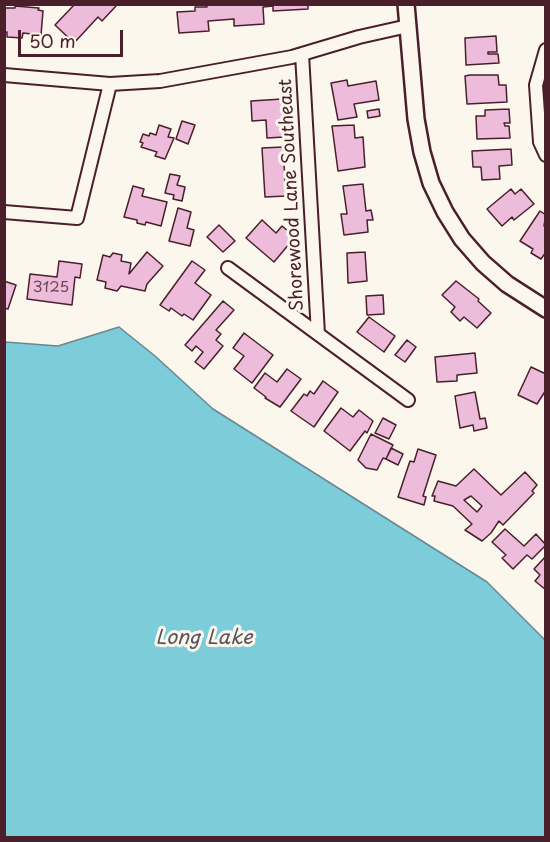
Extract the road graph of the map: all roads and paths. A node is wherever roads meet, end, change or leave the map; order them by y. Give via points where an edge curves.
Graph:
1 (406, 4) edge
2 (408, 26) junction
3 (546, 50) edge
4 (302, 54) junction
5 (4, 75) edge
6 (110, 84) junction
7 (546, 155) edge
8 (4, 212) edge
9 (228, 268) dead end
10 (546, 309) edge
11 (318, 334) junction
12 (408, 400) dead end

1 - 2 street
2 - 4 street
2 - 10 street via 422,152 445,212 483,263
3 - 7 street via 536,85 540,141
4 - 6 street via 160,81
4 - 11 street, Shorewood Lane Southeast
5 - 6 street
6 - 8 street via 77,218
9 - 11 street
11 - 12 street

